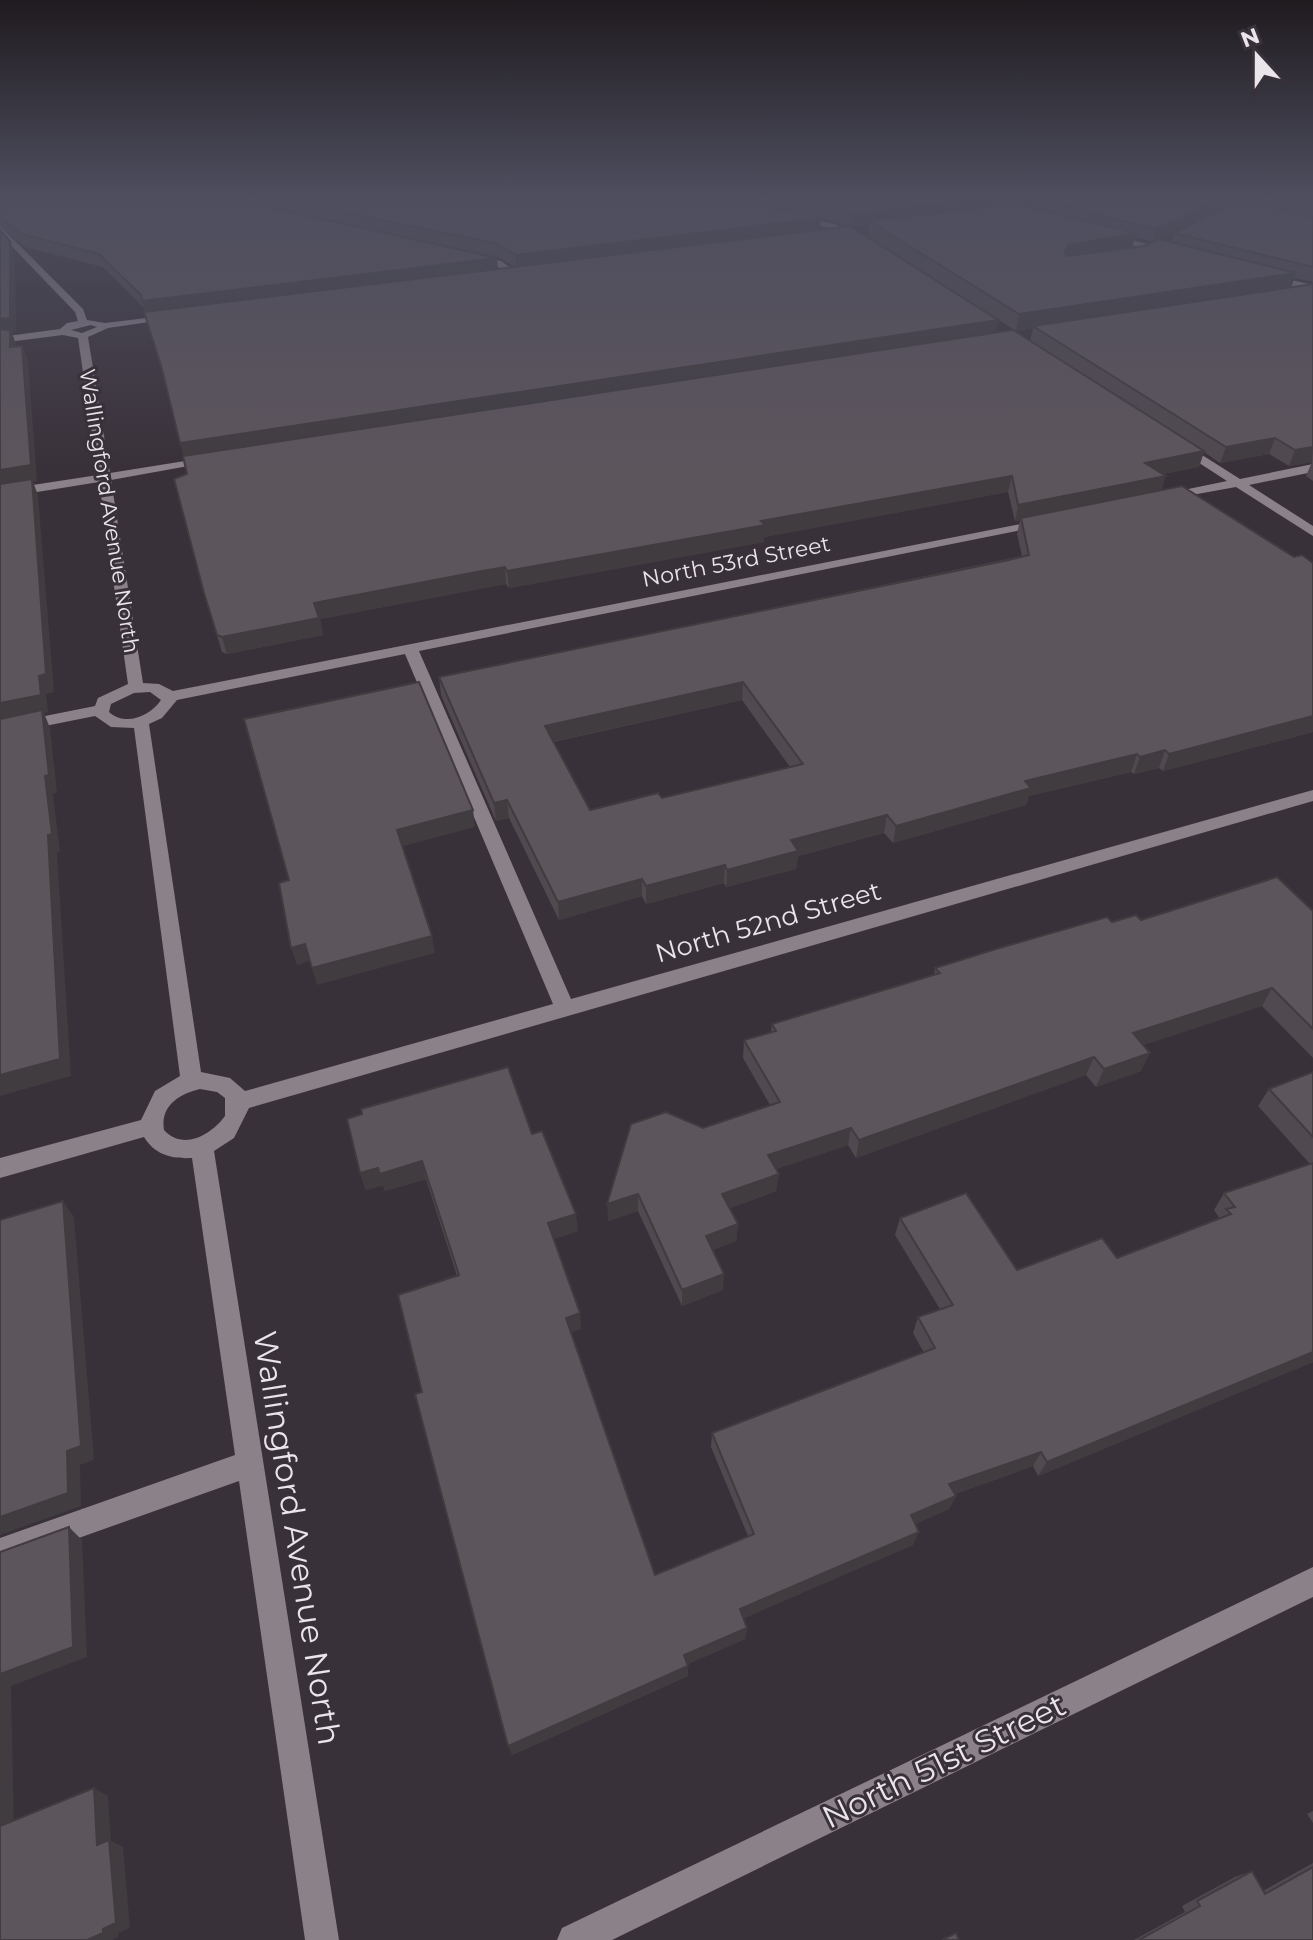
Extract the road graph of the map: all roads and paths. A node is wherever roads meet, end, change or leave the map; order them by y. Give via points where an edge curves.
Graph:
1 (50, 285) edge
2 (1313, 289) edge
3 (1285, 295) edge
4 (187, 316) edge
5 (83, 329) junction
6 (0, 340) edge
7 (1174, 441) edge
8 (230, 458) edge
9 (1313, 468) edge
10 (104, 478) junction
11 (1238, 483) junction
12 (0, 494) edge
13 (1155, 500) edge
14 (1062, 518) edge
15 (1313, 532) edge
16 (411, 649) junction
17 (136, 687) junction
18 (167, 697) junction
19 (101, 710) junction
20 (141, 722) junction
21 (0, 730) edge
22 (1313, 795) edge
23 (565, 1009) junction
24 (192, 1082) junction
25 (239, 1102) junction
26 (151, 1126) junction
27 (202, 1146) junction
28 (0, 1168) edge
29 (249, 1464) junction
30 (0, 1552) edge
31 (1313, 1582) edge
32 (322, 1940) edge
33 (574, 1940) edge

1 - 5 street, Wallingford Avenue North via 80,311
2 - 3 street
4 - 5 street
5 - 6 street via 67,327 63,332
5 - 10 street, Wallingford Avenue North
7 - 11 street
8 - 10 street
9 - 11 street
10 - 12 street
10 - 17 street, Wallingford Avenue North
11 - 13 street
11 - 15 street
14 - 16 street, North 53rd Street
16 - 18 street, North 53rd Street
16 - 23 street
17 - 18 street via 153,687
17 - 19 street via 111,696
18 - 20 street via 160,713
19 - 20 street via 111,722
19 - 21 street
20 - 24 street
22 - 23 street, North 52nd Street
23 - 25 street, North 52nd Street
24 - 25 street via 227,1085
24 - 26 street via 160,1100
25 - 27 street via 232,1126
26 - 27 street via 157,1141 167,1147
26 - 28 street
27 - 29 street, Wallingford Avenue North
29 - 30 street
29 - 32 street, Wallingford Avenue North
31 - 33 street, North 51st Street

